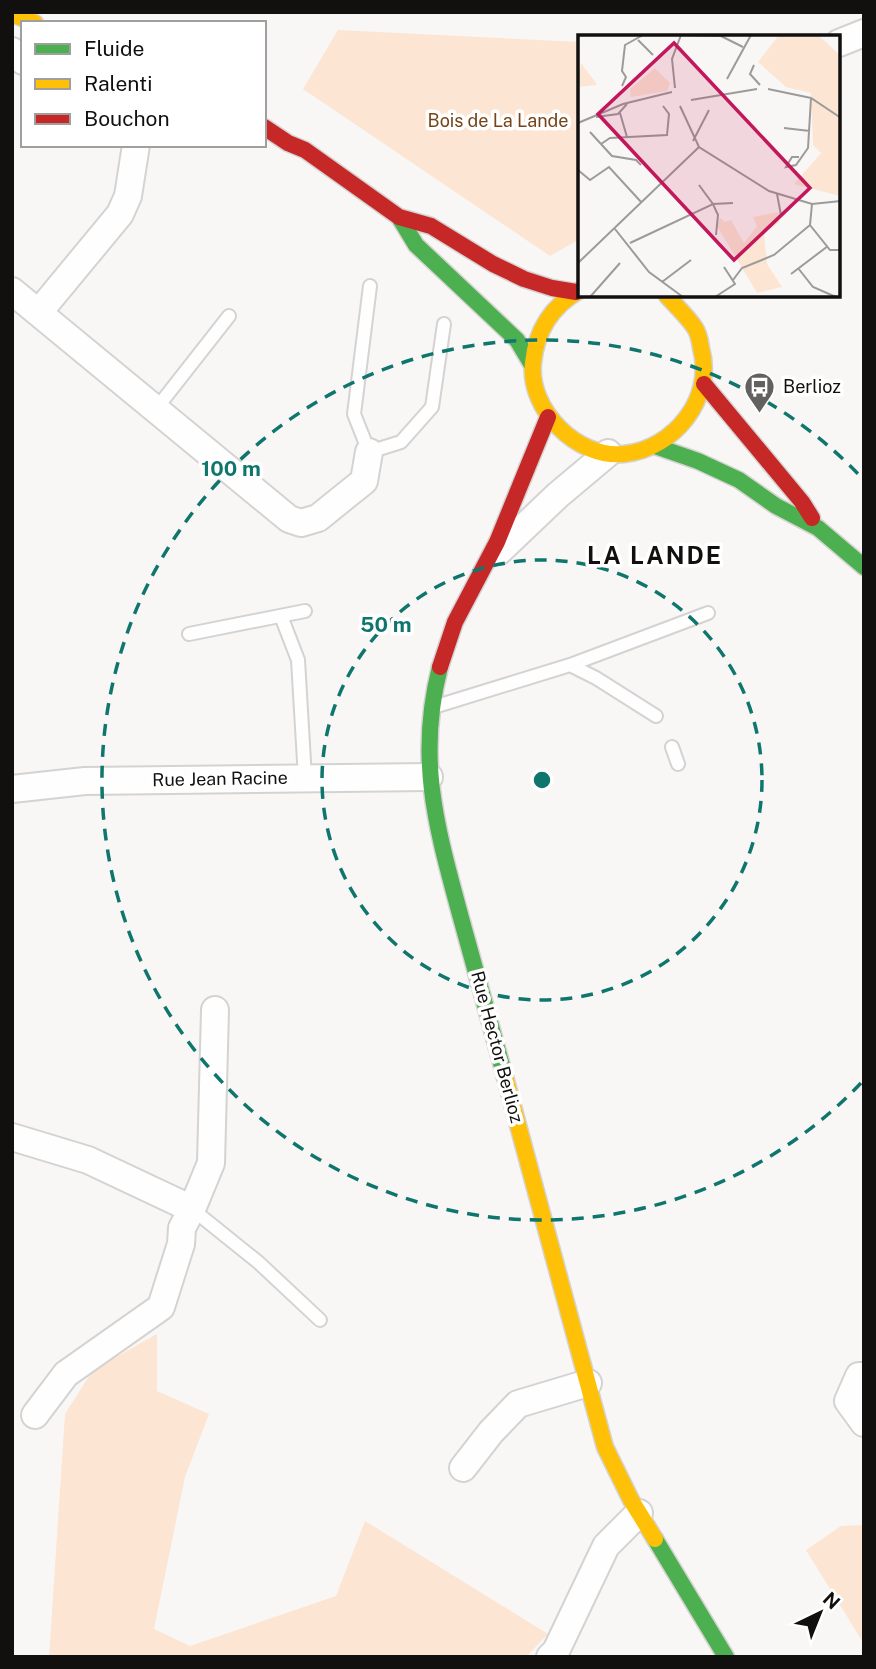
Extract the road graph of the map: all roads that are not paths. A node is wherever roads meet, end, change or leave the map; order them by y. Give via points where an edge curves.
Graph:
1 (12, 14) edge
2 (30, 21) edge
3 (864, 33) edge
4 (841, 42) edge
5 (266, 112) edge
6 (266, 128) edge
7 (136, 147) edge
8 (305, 150) junction
9 (398, 217) junction
10 (370, 286) dead end
11 (12, 291) edge
12 (578, 291) edge
13 (670, 298) edge
14 (692, 298) edge
15 (40, 312) junction
16 (229, 316) dead end
17 (444, 324) dead end
18 (694, 324) junction
19 (532, 365) junction
20 (704, 384) junction
21 (156, 409) junction
22 (548, 417) junction
23 (655, 446) junction
24 (369, 452) junction
25 (608, 453) junction
26 (818, 528) junction
27 (488, 562) junction
28 (864, 567) edge
29 (305, 611) dead end
30 (708, 613) dead end
31 (281, 616) junction
32 (189, 634) dead end
33 (570, 665) junction
34 (431, 708) junction
35 (656, 716) dead end
36 (672, 747) dead end
37 (678, 764) dead end
38 (429, 777) junction
39 (305, 778) junction
40 (12, 789) edge
41 (215, 1010) dead end
42 (12, 1137) edge
43 (192, 1209) junction
44 (320, 1320) dead end
45 (864, 1376) edge
46 (588, 1383) junction
47 (35, 1415) dead end
48 (864, 1423) edge
49 (463, 1468) dead end
50 (639, 1513) junction
51 (550, 1657) edge
52 (726, 1657) edge

1 - 2 street
3 - 4 street
5 - 8 street via 297,135
6 - 8 street
7 - 15 street via 128,196 120,214
8 - 9 street
9 - 12 street via 431,226 524,279
9 - 19 street via 416,245 517,340
10 - 24 lane via 355,414
11 - 15 street
12 - 19 street via 545,323
13 - 18 street
14 - 18 street
15 - 21 street
16 - 21 lane
17 - 24 lane via 432,407 401,442
18 - 20 street via 706,363
19 - 22 street via 536,392
20 - 23 street via 695,410 678,431
20 - 26 street via 802,502
21 - 24 street via 265,502 301,523 318,518 364,481
22 - 25 street via 584,447
22 - 27 street, Rue Hector Berlioz
23 - 25 street
23 - 26 street via 739,480
25 - 27 street, Rue Hector Berlioz
26 - 28 street
27 - 34 street, Rue Hector Berlioz via 450,637
29 - 31 lane
30 - 33 lane
31 - 32 lane
31 - 39 lane via 298,660
33 - 34 lane
33 - 35 lane
34 - 38 street, Rue Hector Berlioz
36 - 37 lane
38 - 39 street, Rue Jean Racine
38 - 46 street, Rue Hector Berlioz via 436,824
39 - 40 street, Rue Jean Racine via 85,780
41 - 43 street via 211,1163
42 - 43 street via 88,1160
43 - 44 lane
43 - 47 street via 182,1228 161,1307 66,1374
45 - 48 street via 859,1376 848,1401
46 - 49 street via 517,1404
46 - 50 street, Rue Hector Berlioz via 605,1447
50 - 51 street via 606,1546
50 - 52 street, Rue Hector Berlioz

